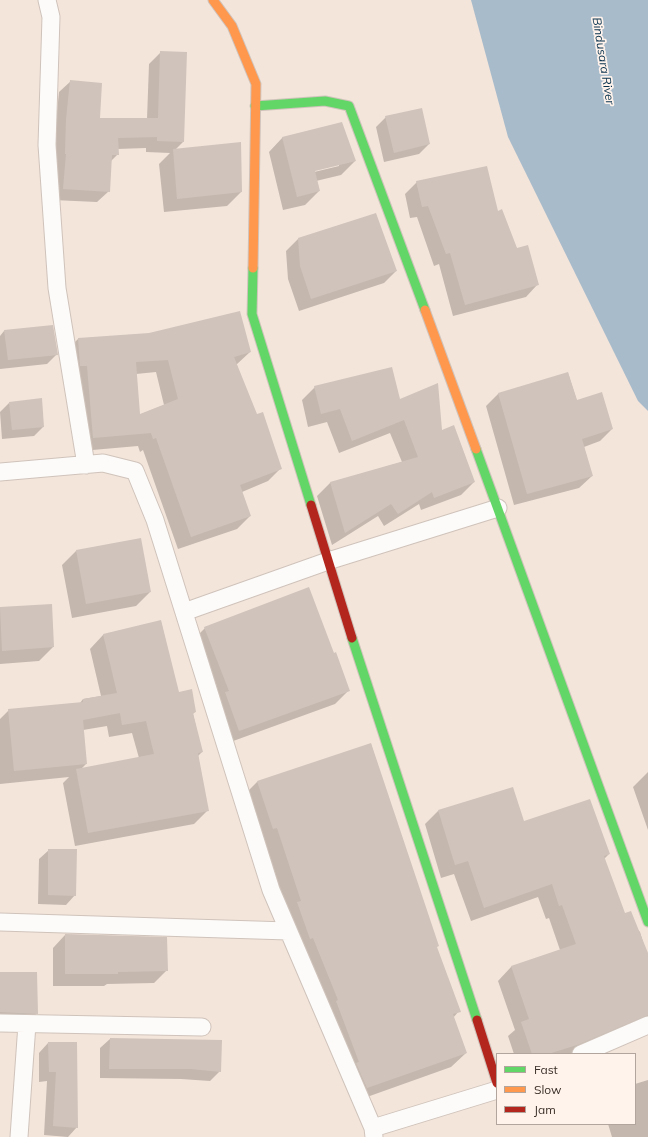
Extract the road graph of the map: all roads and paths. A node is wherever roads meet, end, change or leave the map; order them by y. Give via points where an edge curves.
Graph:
1 (47, 0) edge
2 (213, 0) edge
3 (255, 106) junction
4 (86, 465) junction
5 (0, 472) edge
6 (498, 508) junction
7 (328, 561) junction
8 (184, 612) junction
9 (0, 922) edge
10 (648, 922) edge
11 (288, 931) junction
12 (0, 1023) edge
13 (27, 1024) junction
14 (648, 1025) edge
15 (202, 1027) dead end
16 (583, 1053) edge
17 (496, 1080) edge
18 (496, 1090) edge
19 (373, 1133) edge
20 (19, 1137) edge

1 - 4 street via 51,17 47,145 57,288
2 - 3 street via 232,26 256,84
3 - 6 street via 325,101 349,106
3 - 7 street via 252,314
4 - 5 street
4 - 8 street via 103,463 135,472 155,520
6 - 7 street
6 - 10 street
7 - 8 street
7 - 17 street
8 - 11 street via 271,890
9 - 11 street
11 - 19 street
12 - 13 street
13 - 15 street
13 - 20 street
14 - 16 street
18 - 19 street

